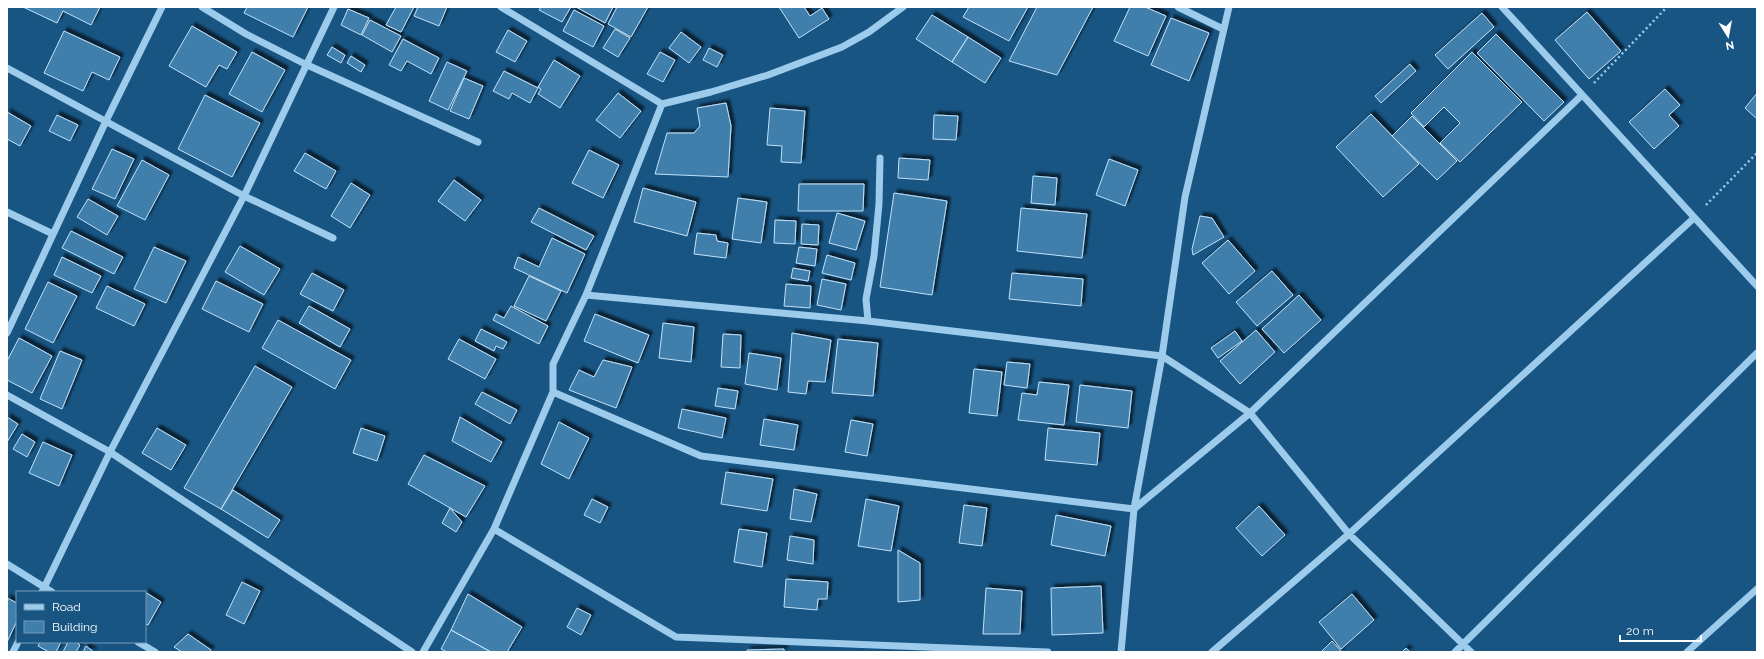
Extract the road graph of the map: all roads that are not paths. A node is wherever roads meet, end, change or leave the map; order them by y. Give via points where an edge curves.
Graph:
1 (162, 7) edge
2 (202, 7) edge
3 (334, 7) edge
4 (501, 7) edge
5 (903, 7) edge
6 (1178, 7) edge
7 (1229, 7) edge
8 (1502, 7) edge
9 (1222, 28) junction
10 (305, 64) junction
11 (7, 68) edge
12 (1582, 95) junction
13 (662, 104) junction
14 (106, 121) junction
15 (478, 142) dead end
16 (880, 158) dead end
17 (244, 196) junction
18 (7, 212) edge
19 (1694, 218) junction
20 (53, 234) junction
21 (334, 238) dead end
22 (1757, 286) edge
23 (586, 295) junction
24 (868, 321) junction
25 (7, 333) edge
26 (1757, 353) edge
27 (1162, 356) junction
28 (553, 392) junction
29 (7, 395) edge
30 (1250, 413) junction
31 (110, 452) junction
32 (1134, 509) junction
33 (494, 529) junction
34 (1349, 534) junction
35 (7, 564) edge
36 (1757, 589) edge
37 (43, 590) edge
38 (18, 643) edge
39 (140, 643) edge
40 (1464, 644) junction
41 (13, 652) edge
42 (155, 652) edge
43 (412, 652) edge
44 (423, 652) edge
45 (1048, 652) edge
46 (1121, 652) edge
47 (1212, 652) edge
48 (1456, 652) edge
49 (1471, 652) edge
50 (1687, 652) edge

1 - 14 street
2 - 10 street via 246,34
3 - 10 street
4 - 13 street
5 - 13 street via 870,32 842,47 768,75
6 - 9 street
7 - 9 street
8 - 12 street
9 - 27 street via 1185,197
10 - 15 street
10 - 17 street
11 - 14 street
12 - 19 street
12 - 30 street
13 - 23 street
14 - 17 street
14 - 20 street
16 - 24 street via 874,256 866,299
17 - 21 street
17 - 31 street
18 - 20 street
19 - 22 street
19 - 34 street
20 - 25 street
23 - 24 street
23 - 28 street via 553,364
24 - 27 street
26 - 40 street
27 - 30 street
27 - 32 street
28 - 32 street via 701,456
28 - 33 street
29 - 31 street
30 - 32 street
30 - 34 street
31 - 37 street
31 - 43 street
32 - 46 street
33 - 44 street
33 - 45 street via 676,636
34 - 40 street
34 - 47 street
35 - 37 street
36 - 50 street
38 - 41 street
39 - 42 street
40 - 48 street
40 - 49 street

